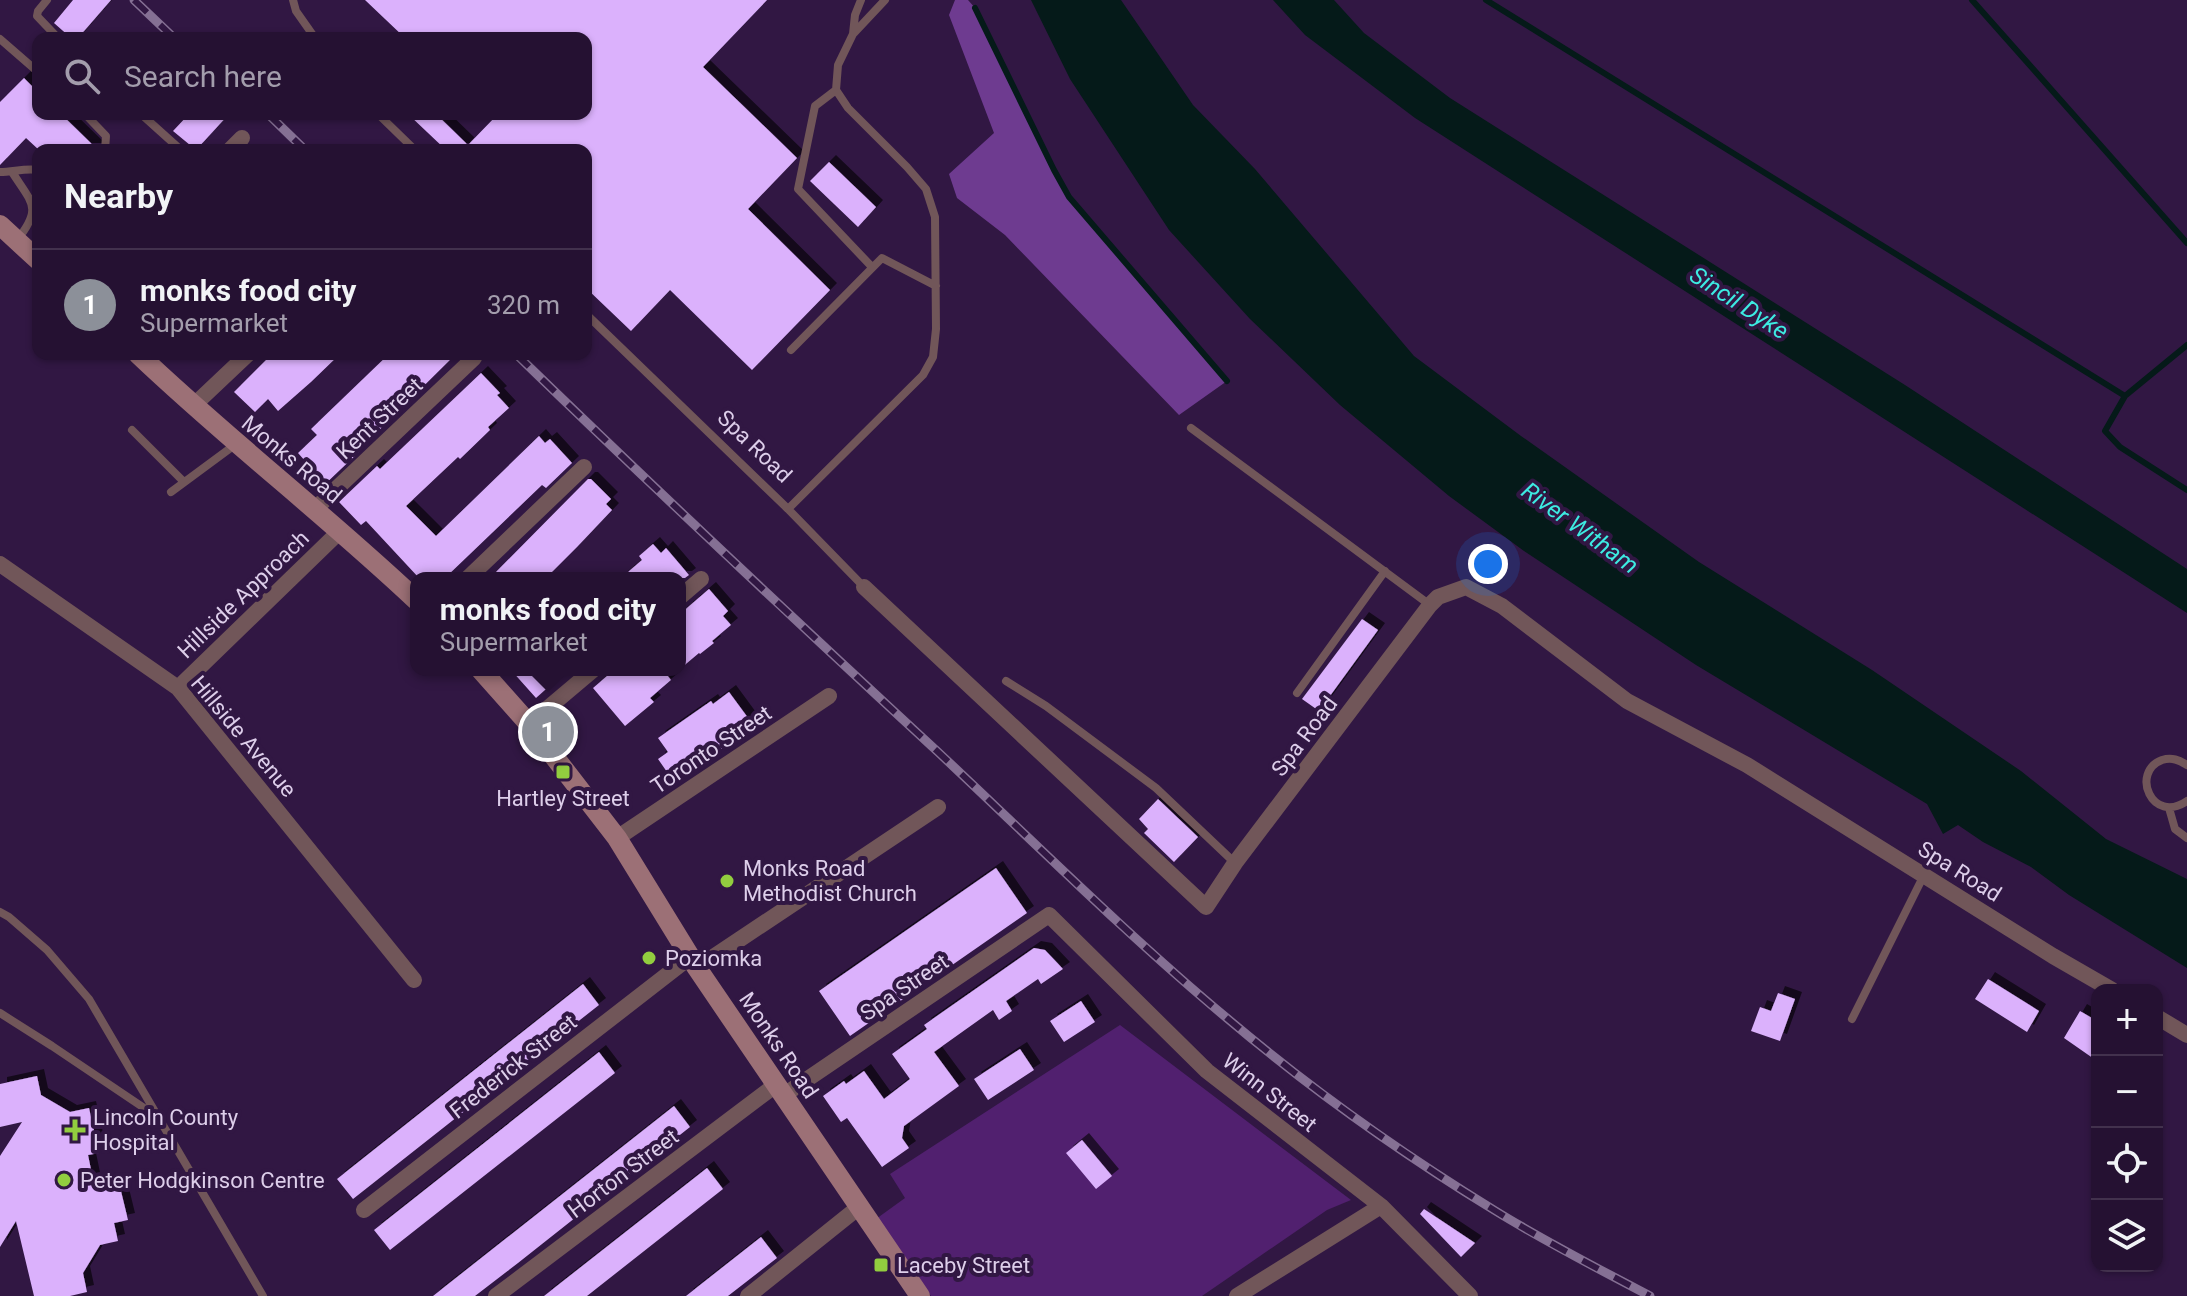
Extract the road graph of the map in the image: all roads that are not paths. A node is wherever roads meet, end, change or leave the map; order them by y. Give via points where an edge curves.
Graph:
1 (47, 0) edge
2 (293, 0) edge
3 (861, 0) edge
4 (885, 0) edge
5 (52, 32) edge
6 (311, 32) edge
7 (853, 34) junction
8 (0, 39) edge
9 (32, 67) edge
10 (836, 90) junction
11 (91, 120) edge
12 (148, 120) edge
13 (384, 120) edge
14 (105, 144) edge
15 (174, 144) edge
16 (409, 144) edge
17 (32, 169) edge
18 (0, 172) edge
19 (12, 172) junction
20 (32, 206) edge
21 (32, 219) edge
22 (0, 225) edge
23 (17, 241) junction
24 (32, 255) edge
25 (872, 267) junction
26 (936, 286) junction
27 (592, 320) edge
28 (791, 350) dead end
29 (144, 360) edge
30 (242, 360) edge
31 (472, 360) edge
32 (193, 406) junction
33 (1191, 428) dead end
34 (132, 430) dead end
35 (237, 444) junction
36 (584, 467) dead end
37 (184, 482) junction
38 (171, 492) dead end
39 (315, 509) junction
40 (788, 509) junction
41 (340, 531) junction
42 (0, 564) edge
43 (1385, 571) junction
44 (474, 572) edge
45 (701, 579) dead end
46 (864, 587) joint
47 (686, 592) edge
48 (410, 595) edge
49 (1430, 605) junction
50 (486, 676) edge
51 (586, 676) edge
52 (1006, 681) dead end
53 (178, 688) junction
54 (1297, 693) dead end
55 (829, 696) dead end
56 (529, 724) junction
57 (2187, 765) edge
58 (2187, 801) edge
59 (938, 807) dead end
60 (2169, 808) junction
61 (617, 838) junction
62 (2187, 838) edge
63 (1235, 863) junction
64 (1924, 874) junction
65 (0, 912) edge
66 (1049, 915) joint
67 (694, 962) junction
68 (414, 980) dead end
69 (2102, 984) edge
70 (0, 1013) edge
71 (1852, 1019) dead end
72 (2163, 1021) edge
73 (2187, 1035) edge
74 (780, 1090) junction
75 (157, 1117) junction
76 (1381, 1206) junction
77 (859, 1207) junction
78 (364, 1210) dead end
79 (263, 1296) edge
80 (496, 1296) edge
81 (748, 1296) edge
82 (920, 1296) edge
83 (1237, 1296) edge
84 (1470, 1296) edge

1 - 5 lane via 37,16
2 - 6 lane
3 - 7 lane
4 - 7 lane
7 - 10 lane via 838,65
8 - 9 lane
10 - 25 lane via 815,106 798,189
10 - 26 lane via 926,189 935,217
11 - 14 lane via 106,136
12 - 15 lane
13 - 16 lane
17 - 19 lane
18 - 19 lane
19 - 20 lane
21 - 23 lane
22 - 23 main road
23 - 24 main road
25 - 26 lane via 882,258
25 - 28 lane
26 - 40 lane via 933,357 923,375
27 - 40 lane, Spa Road
29 - 32 main road, Monks Road
30 - 32 street
31 - 39 street, Kent Street
32 - 35 main road, Monks Road
33 - 43 lane
34 - 37 lane
35 - 37 lane
35 - 39 main road, Monks Road
36 - 44 street
37 - 38 lane
39 - 41 main road, Monks Road
40 - 46 lane, Spa Road
41 - 48 main road, Monks Road
41 - 53 street, Hillside Approach
42 - 53 street, Hillside Avenue
43 - 49 lane
43 - 54 lane
45 - 47 street
46 - 63 street, Spa Road via 1206,907
49 - 63 street, Spa Road
49 - 64 street, Spa Road via 1466,587 1502,606 1627,701 1747,765
50 - 56 main road, Monks Road
51 - 56 street
52 - 63 lane via 1156,788
53 - 68 street, Hillside Avenue
55 - 61 street, Toronto Street
56 - 61 main road, Monks Road
57 - 60 lane via 2164,760 2147,778 2149,794
58 - 60 lane
59 - 67 street, Frederick Street
60 - 62 lane via 2175,829
61 - 67 main road, Monks Road
64 - 69 street, Spa Road
64 - 71 lane
65 - 75 lane via 47,950 89,999
66 - 74 street, Spa Street
66 - 76 street, Winn Street via 1207,1071
67 - 74 main road, Monks Road
67 - 78 street, Frederick Street
70 - 75 lane
72 - 73 street
74 - 77 main road, Monks Road
74 - 80 street, Horton Street
75 - 79 lane
76 - 83 street
76 - 84 street, Winn Street
77 - 81 street
77 - 82 main road, Monks Road

